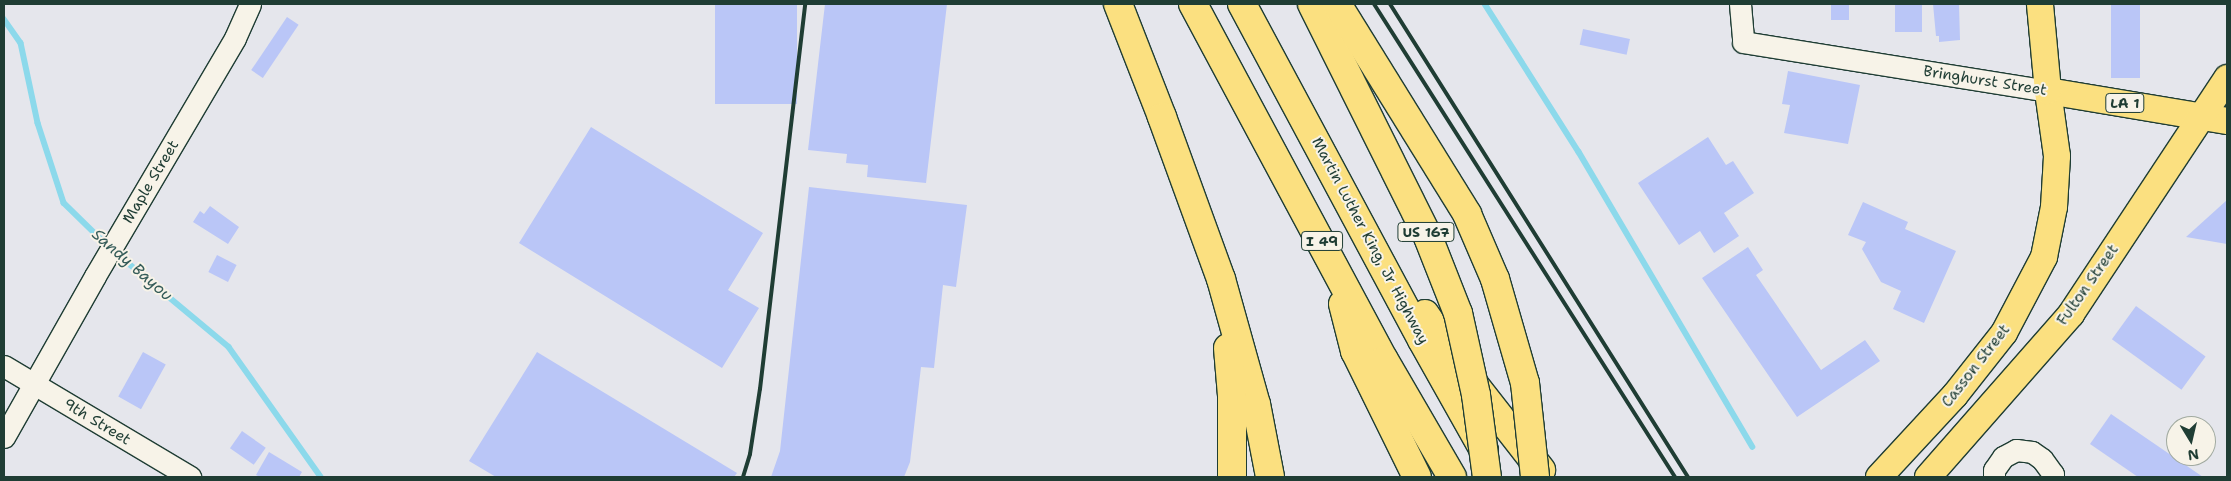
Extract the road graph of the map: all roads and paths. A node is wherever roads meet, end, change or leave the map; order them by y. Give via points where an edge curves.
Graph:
1 (250, 4) edge
2 (1118, 4) edge
3 (1193, 4) edge
4 (1242, 4) edge
5 (1312, 4) edge
6 (1337, 4) edge
7 (1740, 4) edge
8 (2040, 4) edge
9 (2227, 78) edge
10 (2048, 91) junction
11 (2202, 116) junction
12 (2227, 121) edge
13 (1342, 190) junction
14 (1329, 254) junction
15 (1221, 279) junction
16 (4, 366) edge
17 (34, 384) junction
18 (4, 437) edge
19 (190, 477) edge
20 (1232, 477) edge
21 (1270, 477) edge
22 (1417, 477) edge
23 (1452, 477) edge
24 (1487, 477) edge
25 (1499, 477) edge
26 (1535, 477) edge
27 (1546, 477) edge
28 (1879, 477) edge
29 (1928, 477) edge
30 (1994, 477) edge
31 (2053, 477) edge

1 - 17 street, Maple Street via 231,46
2 - 15 highway
3 - 14 highway, I 49
4 - 13 highway, Martin Luther King, Jr Highway / I 49
5 - 24 highway, US 167, bridge via 1428,237 1458,313 1476,395
6 - 26 highway, bridge via 1467,214 1492,271 1525,383
7 - 10 street, Bringhurst Street via 1743,42
8 - 10 main road, Casson Street
9 - 11 main road, Fulton Street
10 - 11 main road, Bringhurst Street / LA 1
10 - 28 main road, Casson Street via 2057,156 2054,206 2044,257 2004,333 1955,395
11 - 12 main road, Bringhurst Street / LA 1
11 - 29 main road, Fulton Street via 2071,314
13 - 25 highway, Martin Luther King, Jr Highway / I 49
13 - 27 highway via 1463,370
14 - 22 highway via 1355,351
14 - 23 highway, I 49 via 1384,360
15 - 20 highway via 1232,396
15 - 21 highway via 1256,404
16 - 17 street, 9th Street
17 - 18 street, Maple Street
17 - 19 street, 9th Street
30 - 31 street via 1994,470 2003,457 2016,450 2032,452 2042,459

